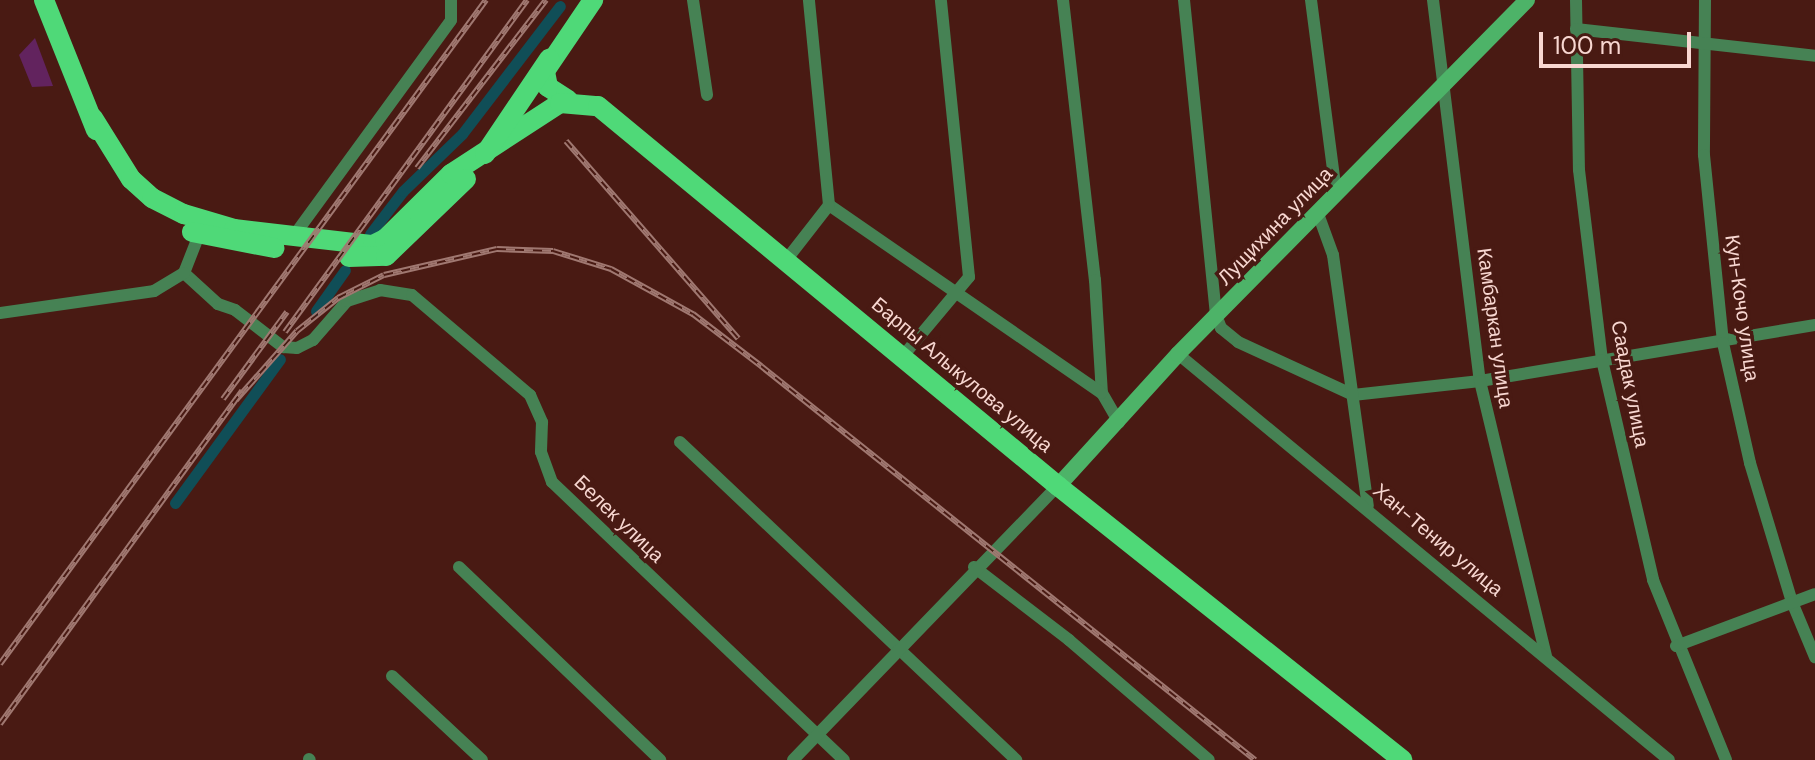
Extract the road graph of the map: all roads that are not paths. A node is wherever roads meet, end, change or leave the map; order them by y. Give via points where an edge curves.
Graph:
1 (44, 0) edge
2 (451, 0) edge
3 (593, 0) edge
4 (693, 0) edge
5 (809, 0) edge
6 (941, 0) edge
7 (1063, 0) edge
8 (1184, 0) edge
9 (1311, 0) edge
10 (1433, 0) edge
11 (1527, 0) edge
12 (1576, 0) edge
13 (1705, 0) edge
14 (1576, 29) junction
15 (1704, 43) junction
16 (1815, 56) edge
17 (549, 59) junction
18 (1443, 82) junction
19 (707, 95) dead end
20 (568, 100) junction
21 (484, 156) junction
22 (1336, 192) junction
23 (829, 205) junction
24 (1317, 211) junction
25 (201, 228) junction
26 (293, 237) junction
27 (787, 259) junction
28 (184, 273) junction
29 (960, 291) junction
30 (0, 313) edge
31 (1216, 315) junction
32 (1815, 325) edge
33 (1723, 343) junction
34 (1178, 354) junction
35 (903, 356) junction
36 (1602, 360) junction
37 (1480, 381) junction
38 (1102, 393) junction
39 (1353, 395) junction
40 (1119, 422) junction
41 (680, 442) dead end
42 (1058, 486) junction
43 (1368, 506) junction
44 (459, 567) dead end
45 (974, 567) junction
46 (1815, 594) edge
47 (1792, 602) junction
48 (1676, 646) junction
49 (899, 647) junction
50 (1546, 656) junction
51 (1815, 657) edge
52 (392, 676) dead end
53 (817, 734) junction
54 (482, 760) edge
55 (660, 760) edge
56 (793, 760) edge
57 (844, 760) edge
58 (1016, 760) edge
59 (1209, 760) edge
60 (1402, 760) edge
61 (1669, 760) edge
62 (1726, 760) edge

1 - 25 main road via 93,118 102,154 120,186 155,216
2 - 26 street via 451,20
3 - 17 main road
4 - 19 street
5 - 23 street
6 - 29 street via 969,277
7 - 38 street via 1095,280
8 - 31 street
9 - 22 street
10 - 18 street, Камбаркан улица
11 - 18 street, Лущихина улица
12 - 14 street, Саадак улица
13 - 15 street, Кун-Кочо улица
14 - 15 street
14 - 36 street, Саадак улица via 1579,170
15 - 16 street
15 - 33 street, Кун-Кочо улица via 1704,155
17 - 20 main road via 548,87
17 - 21 main road
18 - 22 street, Лущихина улица
18 - 37 street, Камбаркан улица
20 - 21 main road
20 - 27 main road, Барпы Алыкулова улица via 606,111
21 - 25 main road via 474,172 386,256 317,254
21 - 26 main road via 436,187 380,243
22 - 24 street, Лущихина улица
23 - 27 street
23 - 29 street
24 - 31 street, Лущихина улица
24 - 39 street via 1333,255
25 - 26 main road
25 - 28 street
27 - 35 main road, Барпы Алыкулова улица
28 - 30 street via 154,291
28 - 53 street, Белек улица via 218,304 235,310 283,347 297,348 313,340 347,301 380,290 412,295 530,395 542,422 541,452 552,482
29 - 35 street
29 - 38 street
31 - 34 street, Лущихина улица
31 - 39 street via 1221,328 1238,342
32 - 33 street
33 - 36 street
33 - 47 street, Кун-Кочо улица via 1750,463
34 - 40 street, Лущихина улица
34 - 43 street, Хан-Тенир улица
35 - 42 main road, Барпы Алыкулова улица
36 - 37 street
36 - 48 street, Саадак улица via 1653,580
37 - 39 street
37 - 50 street, Камбаркан улица
38 - 40 street
39 - 43 street
40 - 42 street, Лущихина улица
41 - 49 street
42 - 45 street
42 - 60 main road, Барпы Алыкулова улица
43 - 50 street, Хан-Тенир улица
44 - 55 street
45 - 49 street
45 - 59 street
46 - 47 street
47 - 48 street
47 - 51 street, Кун-Кочо улица
48 - 62 street, Саадак улица
49 - 53 street
49 - 58 street
50 - 61 street, Хан-Тенир улица
52 - 54 street
53 - 56 street
53 - 57 street, Белек улица

